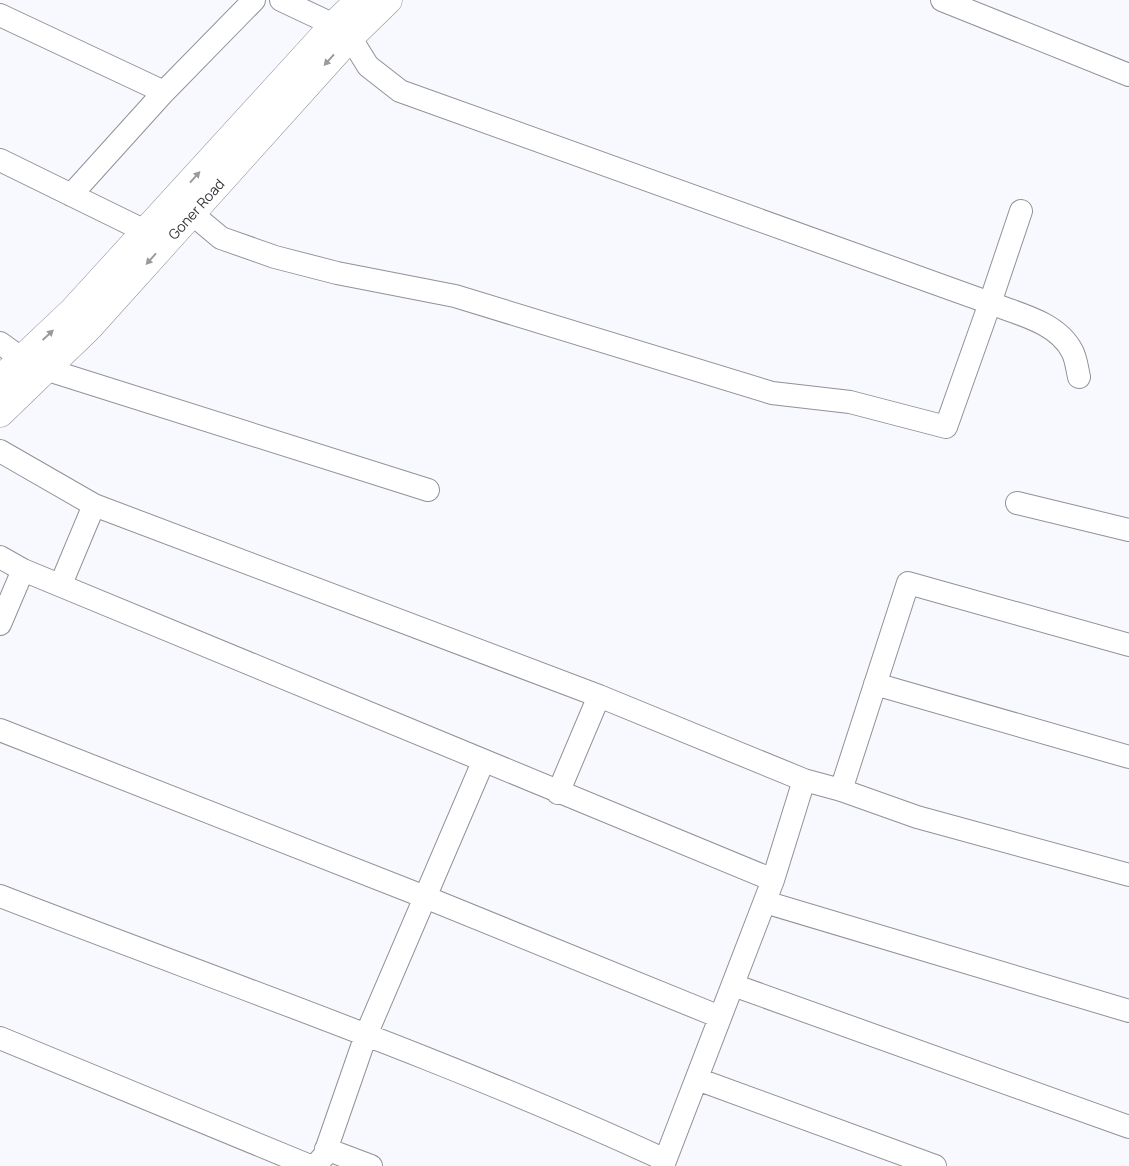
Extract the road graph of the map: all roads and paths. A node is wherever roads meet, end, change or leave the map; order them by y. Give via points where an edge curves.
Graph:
1 (254, 0) edge
2 (281, 0) edge
3 (360, 0) edge
4 (388, 0) edge
5 (942, 0) edge
6 (0, 15) edge
7 (342, 31) junction
8 (1129, 75) edge
9 (164, 92) junction
10 (0, 160) edge
11 (71, 194) junction
12 (183, 207) junction
13 (1021, 211) dead end
14 (146, 232) junction
15 (990, 302) junction
16 (0, 343) edge
17 (34, 364) junction
18 (1079, 377) dead end
19 (0, 380) edge
20 (0, 413) edge
21 (0, 450) edge
22 (428, 490) dead end
23 (1017, 502) dead end
24 (94, 505) junction
25 (1129, 530) edge
26 (0, 557) edge
27 (23, 570) junction
28 (61, 584) junction
29 (0, 624) edge
30 (1129, 645) edge
31 (875, 684) junction
32 (599, 696) junction
33 (0, 730) edge
34 (1129, 758) edge
35 (483, 762) junction
36 (804, 780) junction
37 (841, 790) junction
38 (558, 793) junction
39 (1129, 875) edge
40 (773, 880) junction
41 (0, 896) edge
42 (425, 897) junction
43 (765, 902) junction
44 (733, 985) junction
45 (1129, 1011) edge
46 (720, 1017) junction
47 (366, 1035) junction
48 (0, 1038) edge
49 (697, 1079) junction
50 (1129, 1127) edge
51 (326, 1149) junction
52 (664, 1163) edge
53 (310, 1166) edge
54 (371, 1166) edge
55 (936, 1166) edge

1 - 9 street
2 - 7 street
3 - 7 street, Goner Road
4 - 7 street, Goner Road
5 - 8 street
6 - 9 street
7 - 12 street, Goner Road
7 - 15 street via 368,66 400,91
9 - 11 street
10 - 11 street
11 - 14 street
12 - 14 street, Goner Road
12 - 15 street via 221,238 275,257 336,273 455,296 772,393 850,402 946,427
12 -> 17 street, Goner Road via 89,327
13 - 15 street
17 -> 14 street, Goner Road via 73,311
15 - 18 street via 1054,329 1073,352
16 - 17 street
17 - 19 street, Goner Road
17 - 20 street, Goner Road
17 - 22 street
21 - 24 street
23 - 25 street
24 - 28 street
24 - 32 street
26 - 27 street
27 - 28 street
27 - 29 street
28 - 35 street
30 - 31 street via 908,583
31 - 34 street
31 - 37 street
32 - 36 street
32 - 38 street
33 - 42 street
35 - 38 street
35 - 42 street
36 - 37 street
36 - 40 street
37 - 39 street via 917,817
38 - 40 street
40 - 43 street
41 - 47 street
42 - 46 street
42 - 47 street
43 - 44 street
43 - 45 street
44 - 46 street
44 - 50 street
46 - 49 street
47 - 51 street
47 - 52 street via 586,1124
48 - 53 street
49 - 52 street
49 - 55 street
51 - 53 street via 317,1164
51 - 54 street

